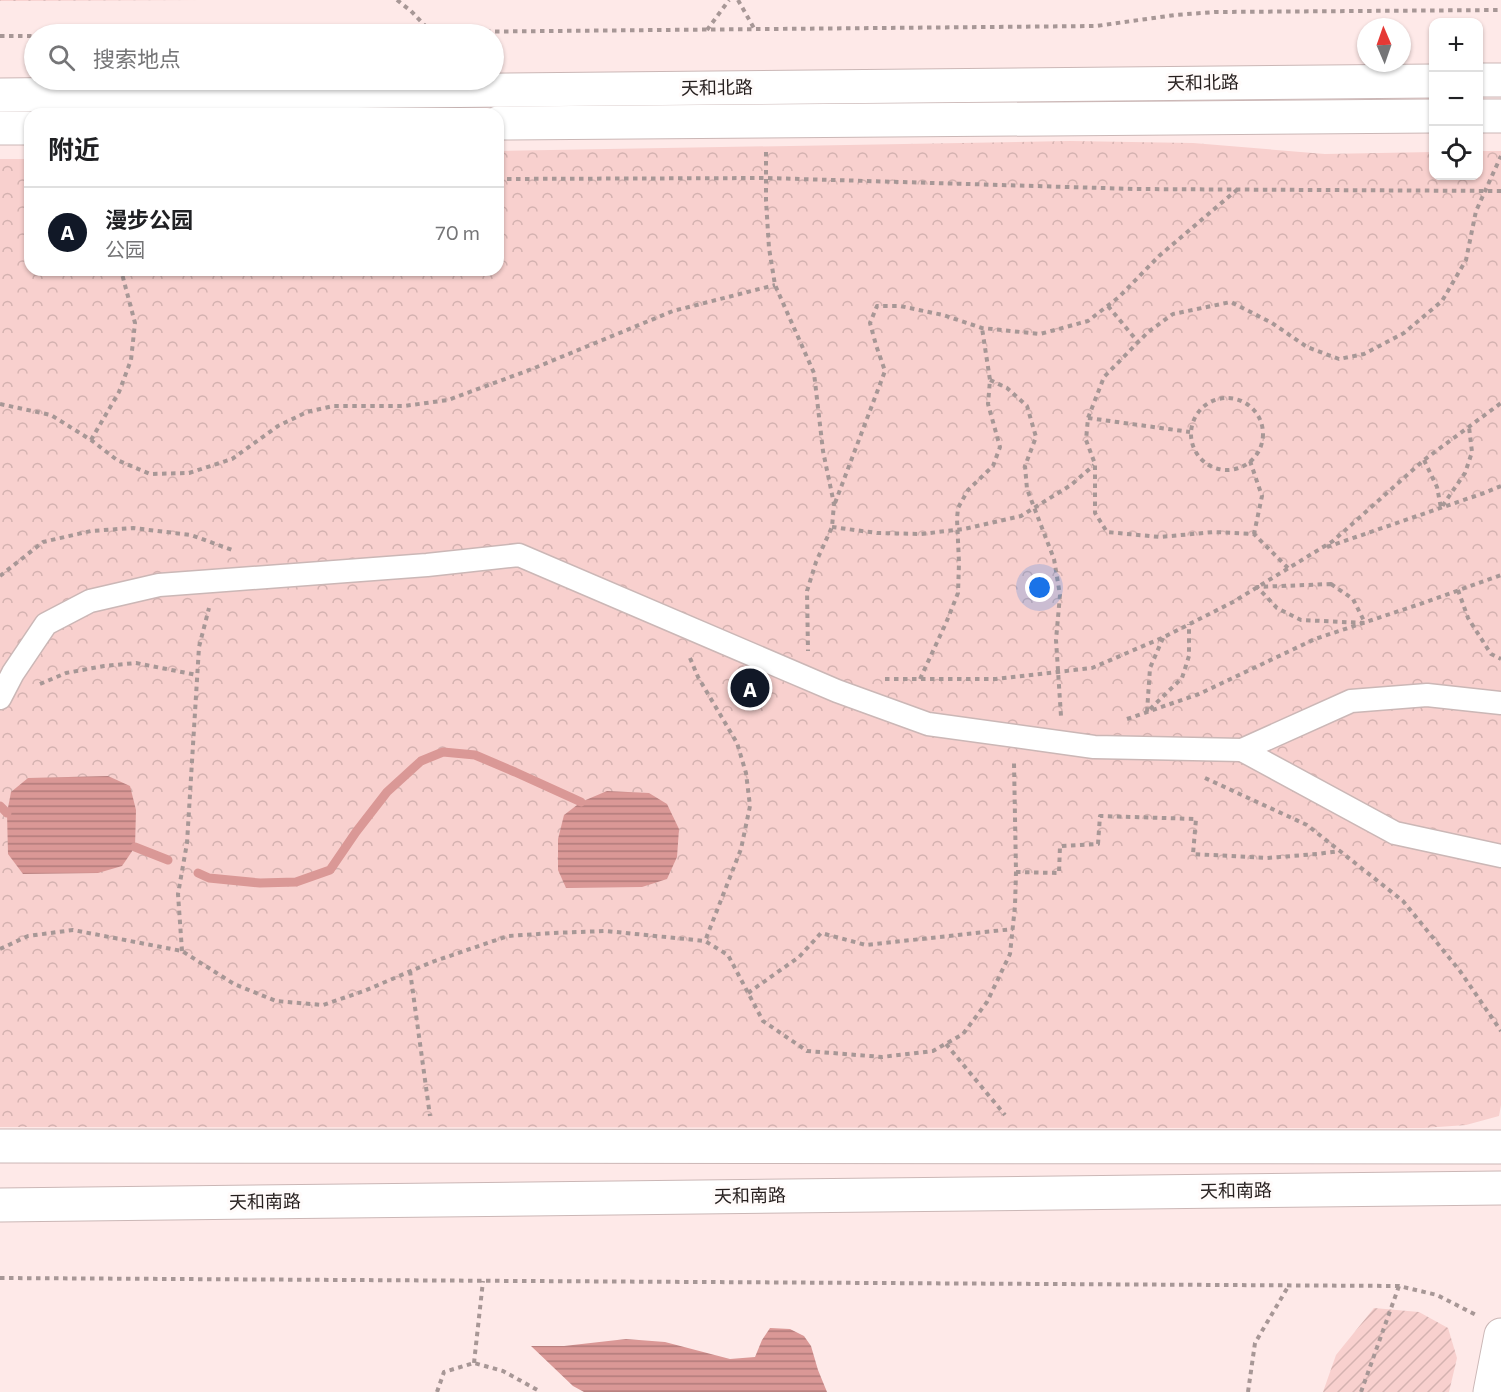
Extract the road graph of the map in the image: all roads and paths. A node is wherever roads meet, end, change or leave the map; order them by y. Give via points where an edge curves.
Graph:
1 (397, 0) edge
2 (729, 0) edge
3 (738, 0) edge
4 (1501, 9) edge
5 (423, 24) edge
6 (707, 30) junction
7 (755, 30) junction
8 (504, 32) edge
9 (0, 36) edge
10 (24, 36) edge
11 (1483, 80) edge
12 (1501, 80) edge
13 (1429, 81) edge
14 (0, 95) edge
15 (1429, 116) edge
16 (1483, 116) edge
17 (1501, 116) edge
18 (766, 122) junction
19 (504, 123) edge
20 (0, 128) edge
21 (24, 128) edge
22 (1501, 156) edge
23 (766, 178) junction
24 (504, 179) edge
25 (1239, 188) junction
26 (1486, 190) junction
27 (1501, 190) edge
28 (123, 276) edge
29 (776, 285) junction
30 (1108, 306) junction
31 (982, 328) junction
32 (1138, 342) junction
33 (990, 380) junction
34 (1501, 403) edge
35 (0, 404) edge
36 (1088, 418) junction
37 (1469, 426) junction
38 (1190, 432) junction
39 (91, 440) junction
40 (1424, 460) junction
41 (1250, 461) junction
42 (1095, 464) junction
43 (1501, 486) edge
44 (834, 504) junction
45 (1034, 508) junction
46 (1441, 508) junction
47 (832, 527) junction
48 (958, 530) junction
49 (1254, 534) junction
50 (1321, 549) junction
51 (243, 554) dead end
52 (1288, 568) junction
53 (1501, 574) edge
54 (0, 576) edge
55 (215, 581) junction
56 (1257, 587) junction
57 (1458, 590) junction
58 (1365, 623) junction
59 (1189, 624) junction
60 (686, 625) junction
61 (1164, 637) junction
62 (1501, 659) edge
63 (1058, 672) junction
64 (197, 675) junction
65 (808, 678) junction
66 (875, 678) dead end
67 (921, 679) junction
68 (34, 686) dead end
69 (0, 698) edge
70 (1501, 703) edge
71 (1147, 712) junction
72 (1126, 720) dead end
73 (1014, 736) junction
74 (1063, 742) junction
75 (1242, 750) junction
76 (1198, 775) dead end
77 (1340, 851) junction
78 (1501, 856) edge
79 (1016, 872) junction
80 (1013, 929) junction
81 (705, 941) junction
82 (0, 949) edge
83 (182, 951) junction
84 (410, 971) junction
85 (748, 993) junction
86 (1501, 1031) edge
87 (946, 1044) junction
88 (0, 1146) edge
89 (434, 1146) junction
90 (1031, 1147) junction
91 (1501, 1147) edge
92 (1501, 1188) edge
93 (0, 1205) edge
94 (0, 1278) edge
95 (483, 1281) junction
96 (1289, 1285) junction
97 (1399, 1286) junction
98 (1492, 1327) edge
99 (474, 1363) junction
100 (437, 1392) edge
101 (541, 1392) edge
102 (1248, 1392) edge
103 (1361, 1392) edge
104 (1490, 1392) edge

1 - 5 path
2 - 6 path
3 - 7 path
4 - 7 path via 1215,12 1096,26
6 - 7 path
6 - 8 path
9 - 10 path
11 - 12 street
13 - 14 street, 天和北路
15 - 18 street, 天和北路
16 - 17 street
18 - 19 street, 天和北路
18 - 23 path
20 - 21 street
22 - 26 path
23 - 24 path
23 - 25 path via 1135,189
23 - 29 path
25 - 26 path
25 - 30 path via 1159,256
26 - 27 path
26 - 32 path via 1476,212 1466,260 1442,301 1404,333 1364,354 1339,359 1307,347 1231,302 1173,314
28 - 39 path via 135,323 131,360 119,392
29 - 39 path via 673,311 448,400 404,406 333,406 307,412 278,426 231,459 189,473 150,474 117,460
29 - 44 path via 814,373
30 - 31 path via 1088,321 1040,334
30 - 32 path
31 - 33 path
31 - 44 path via 943,315 900,306 877,306 870,322 885,371
32 - 36 path via 1104,377
33 - 45 path via 1007,388 1027,406 1036,438 1025,466
33 - 48 path via 988,404 1000,447 993,466 968,490 958,507
34 - 37 path
35 - 39 path via 51,415
36 - 38 path
36 - 42 path via 1086,440
37 - 40 path
37 - 46 path via 1472,452 1465,473
38 - 41 path via 1197,454 1211,466 1228,470
38 - 41 path via 1199,410 1209,403 1231,398 1243,402 1252,408 1262,429 1258,452
40 - 46 path via 1437,487
40 - 50 path
41 - 49 path via 1262,496
42 - 45 path
42 - 49 path via 1095,513 1107,532 1160,537 1214,532
43 - 46 path
44 - 47 path
45 - 48 path via 1021,516
45 - 63 path via 1054,559 1060,595
46 - 50 path
47 - 48 path via 877,533
47 - 65 path via 807,591
48 - 67 path via 958,593
49 - 52 path
50 - 52 path
51 - 54 path via 191,535 133,528 91,531 43,542
52 - 56 path
53 - 57 path
55 - 60 street via 519,555
55 - 64 path via 199,646
55 - 69 street via 159,585 90,600 46,624
56 - 58 path via 1277,608 1301,620
56 - 58 path via 1331,584 1353,598
56 - 59 path
57 - 58 path
57 - 62 path via 1468,618 1491,654
58 - 71 path via 1315,639 1198,694
59 - 61 path
59 - 71 path via 1189,656 1182,678
60 - 65 street
60 - 81 path via 688,655 737,743 750,806 741,849
61 - 63 path via 1092,668
61 - 71 path via 1150,668
63 - 67 path via 996,679
63 - 74 path
64 - 68 path via 136,663 66,673
64 - 83 path via 187,843 178,894
65 - 73 street via 928,724
66 - 67 path
70 - 75 street via 1427,695 1351,701
71 - 72 path
73 - 74 street
73 - 79 path
74 - 75 street via 1094,747
75 - 78 street via 1395,833
76 - 77 path via 1307,825
77 - 79 path via 1267,858 1193,854 1196,819 1100,816 1098,844 1060,846 1059,873
77 - 86 path via 1402,902 1460,971
79 - 80 path
80 - 85 path via 867,945 821,933 799,957
80 - 87 path via 1010,954 987,1002 963,1034
81 - 84 path via 606,931 508,936
81 - 85 path via 728,955
82 - 83 path via 28,936 73,930
83 - 84 path via 234,984 276,1001 323,1005
84 - 89 path
85 - 87 path via 763,1021 807,1051 882,1057 933,1051
87 - 90 path
88 - 89 street
89 - 90 street
90 - 91 street
92 - 93 street, 天和南路
94 - 95 path
95 - 96 path
95 - 99 path
96 - 97 path
96 - 102 path via 1255,1343
97 - 98 path via 1437,1295
97 - 103 path
98 - 104 street
99 - 100 path via 444,1372
99 - 101 path via 503,1371

